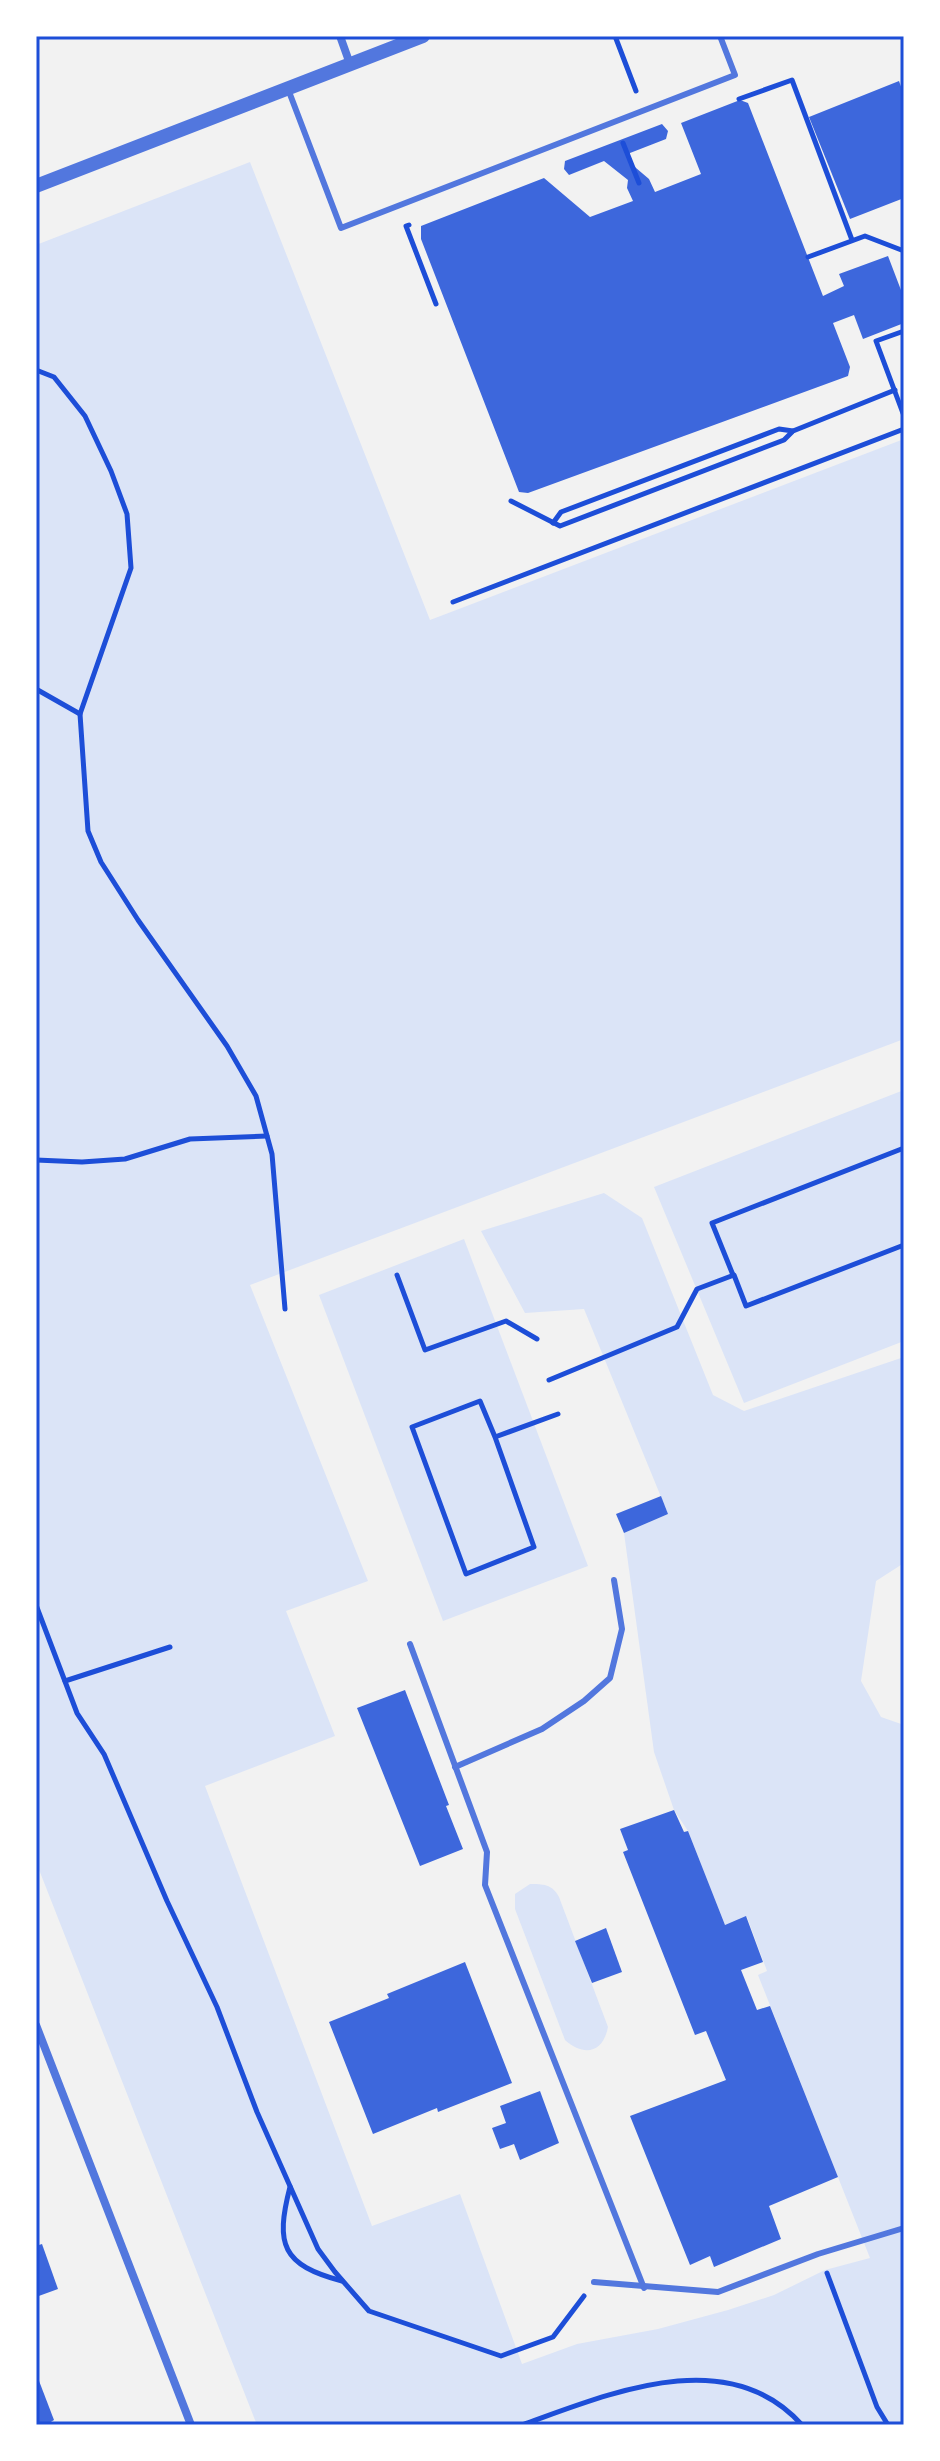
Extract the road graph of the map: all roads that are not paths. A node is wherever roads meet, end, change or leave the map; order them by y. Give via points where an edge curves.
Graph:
1 (340, 36) edge
2 (423, 36) edge
3 (720, 36) edge
4 (350, 64) junction
5 (287, 89) junction
6 (36, 186) edge
7 (614, 1580) dead end
8 (410, 1644) dead end
9 (455, 1767) junction
10 (36, 2025) edge
11 (904, 2228) edge
12 (594, 2282) road end
13 (644, 2288) junction
14 (191, 2425) edge

1 - 4 street
2 - 4 street
3 - 5 lane via 735,75 341,228
4 - 5 street
5 - 6 street
7 - 9 lane via 622,1629 610,1678 542,1729
8 - 9 lane
9 - 13 lane via 487,1852 485,1885
10 - 14 street
11 - 13 lane via 718,2292
12 - 13 lane

